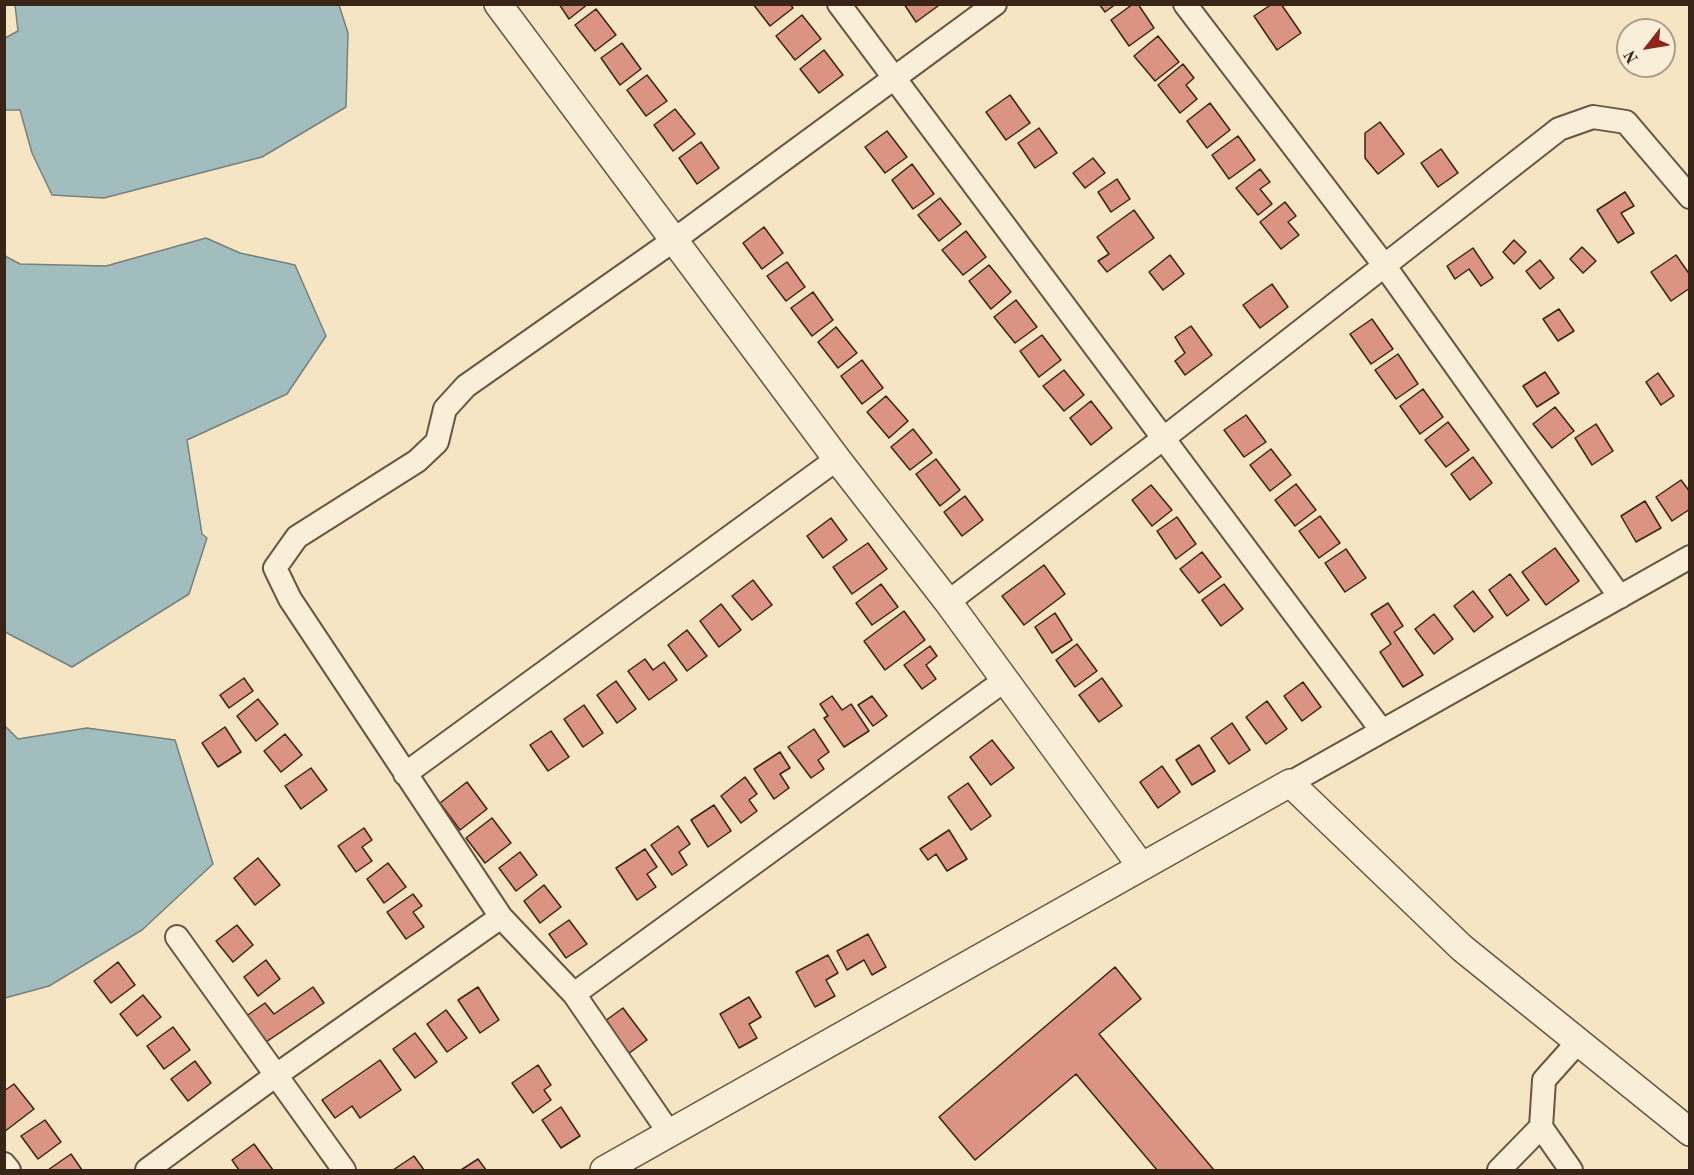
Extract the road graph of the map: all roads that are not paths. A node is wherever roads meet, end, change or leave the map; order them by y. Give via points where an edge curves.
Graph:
1 (498, 4) edge
2 (839, 4) edge
3 (995, 4) edge
4 (1185, 4) edge
5 (895, 78) junction
6 (1689, 197) edge
7 (674, 240) junction
8 (1384, 265) junction
9 (1164, 438) junction
10 (837, 459) junction
11 (1689, 557) edge
12 (1620, 597) junction
13 (948, 602) junction
14 (1005, 680) junction
15 (1382, 731) junction
16 (405, 774) junction
17 (1290, 783) junction
18 (1141, 866) junction
19 (501, 917) junction
20 (177, 937) dead end
21 (574, 994) junction
22 (1577, 1043) junction
23 (275, 1076) junction
24 (1541, 1127) junction
25 (1689, 1132) edge
26 (670, 1134) junction
27 (4, 1164) edge
28 (9, 1170) edge
29 (147, 1170) edge
30 (344, 1170) edge
31 (604, 1170) edge
32 (1499, 1170) edge
33 (1571, 1170) edge

1 - 7 street
2 - 5 street
3 - 5 street
4 - 8 street
5 - 7 street
5 - 9 street
6 - 8 street via 1626,122 1593,117 1559,129
7 - 10 street
7 - 16 street via 466,386 445,409 437,442 417,461 297,537 275,568 290,599
8 - 9 street
8 - 12 street
9 - 13 street
9 - 15 street
10 - 13 street
10 - 16 street
11 - 12 street
12 - 15 street
13 - 14 street
14 - 18 street
14 - 21 street
15 - 17 street
16 - 19 street
17 - 18 street
17 - 22 street via 1462,948
18 - 26 street
19 - 21 street
19 - 23 street
20 - 23 street
21 - 26 street
22 - 24 street via 1544,1080
22 - 25 street
23 - 29 street
23 - 30 street
24 - 32 street
24 - 33 street
26 - 31 street
27 - 28 street

